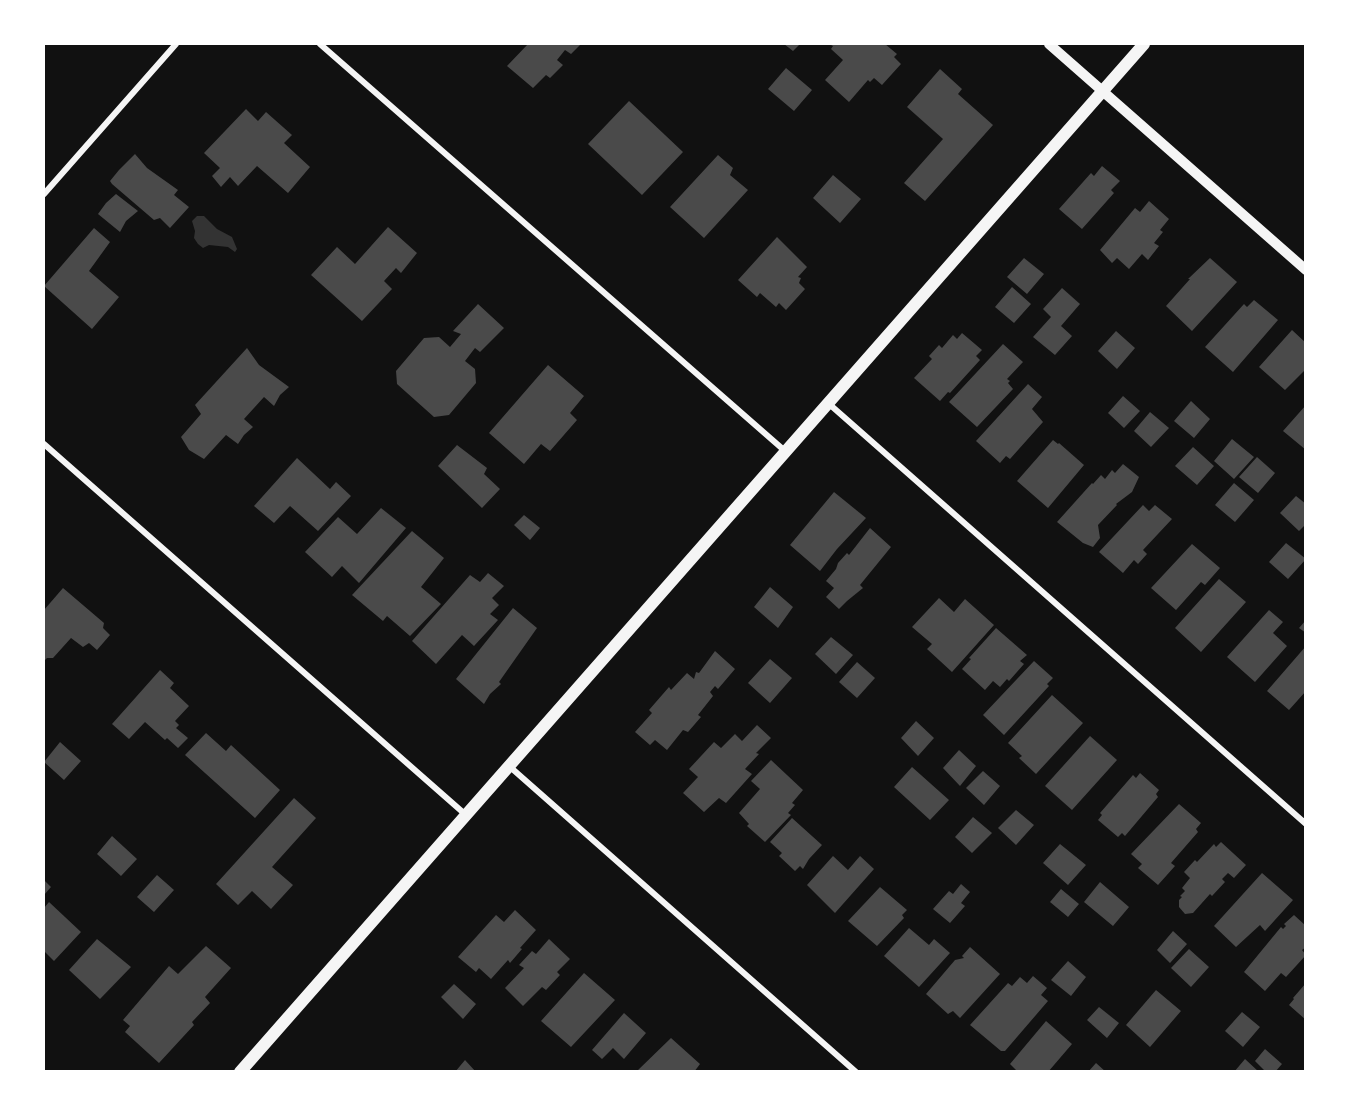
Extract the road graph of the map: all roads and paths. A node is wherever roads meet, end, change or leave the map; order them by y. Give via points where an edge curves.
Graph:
1 (176, 44) edge
2 (320, 44) edge
3 (1049, 44) edge
4 (1144, 44) edge
5 (1103, 91) junction
6 (44, 194) edge
7 (1305, 270) edge
8 (828, 403) junction
9 (44, 444) edge
10 (785, 451) junction
11 (509, 766) junction
12 (466, 815) junction
13 (1305, 824) edge
14 (240, 1071) edge
15 (856, 1071) edge

1 - 6 street
2 - 10 street
3 - 5 street
4 - 5 main road
5 - 7 street
5 - 8 main road
8 - 10 main road
8 - 13 street
9 - 12 street
10 - 11 main road
11 - 12 main road
11 - 15 street
12 - 14 main road

